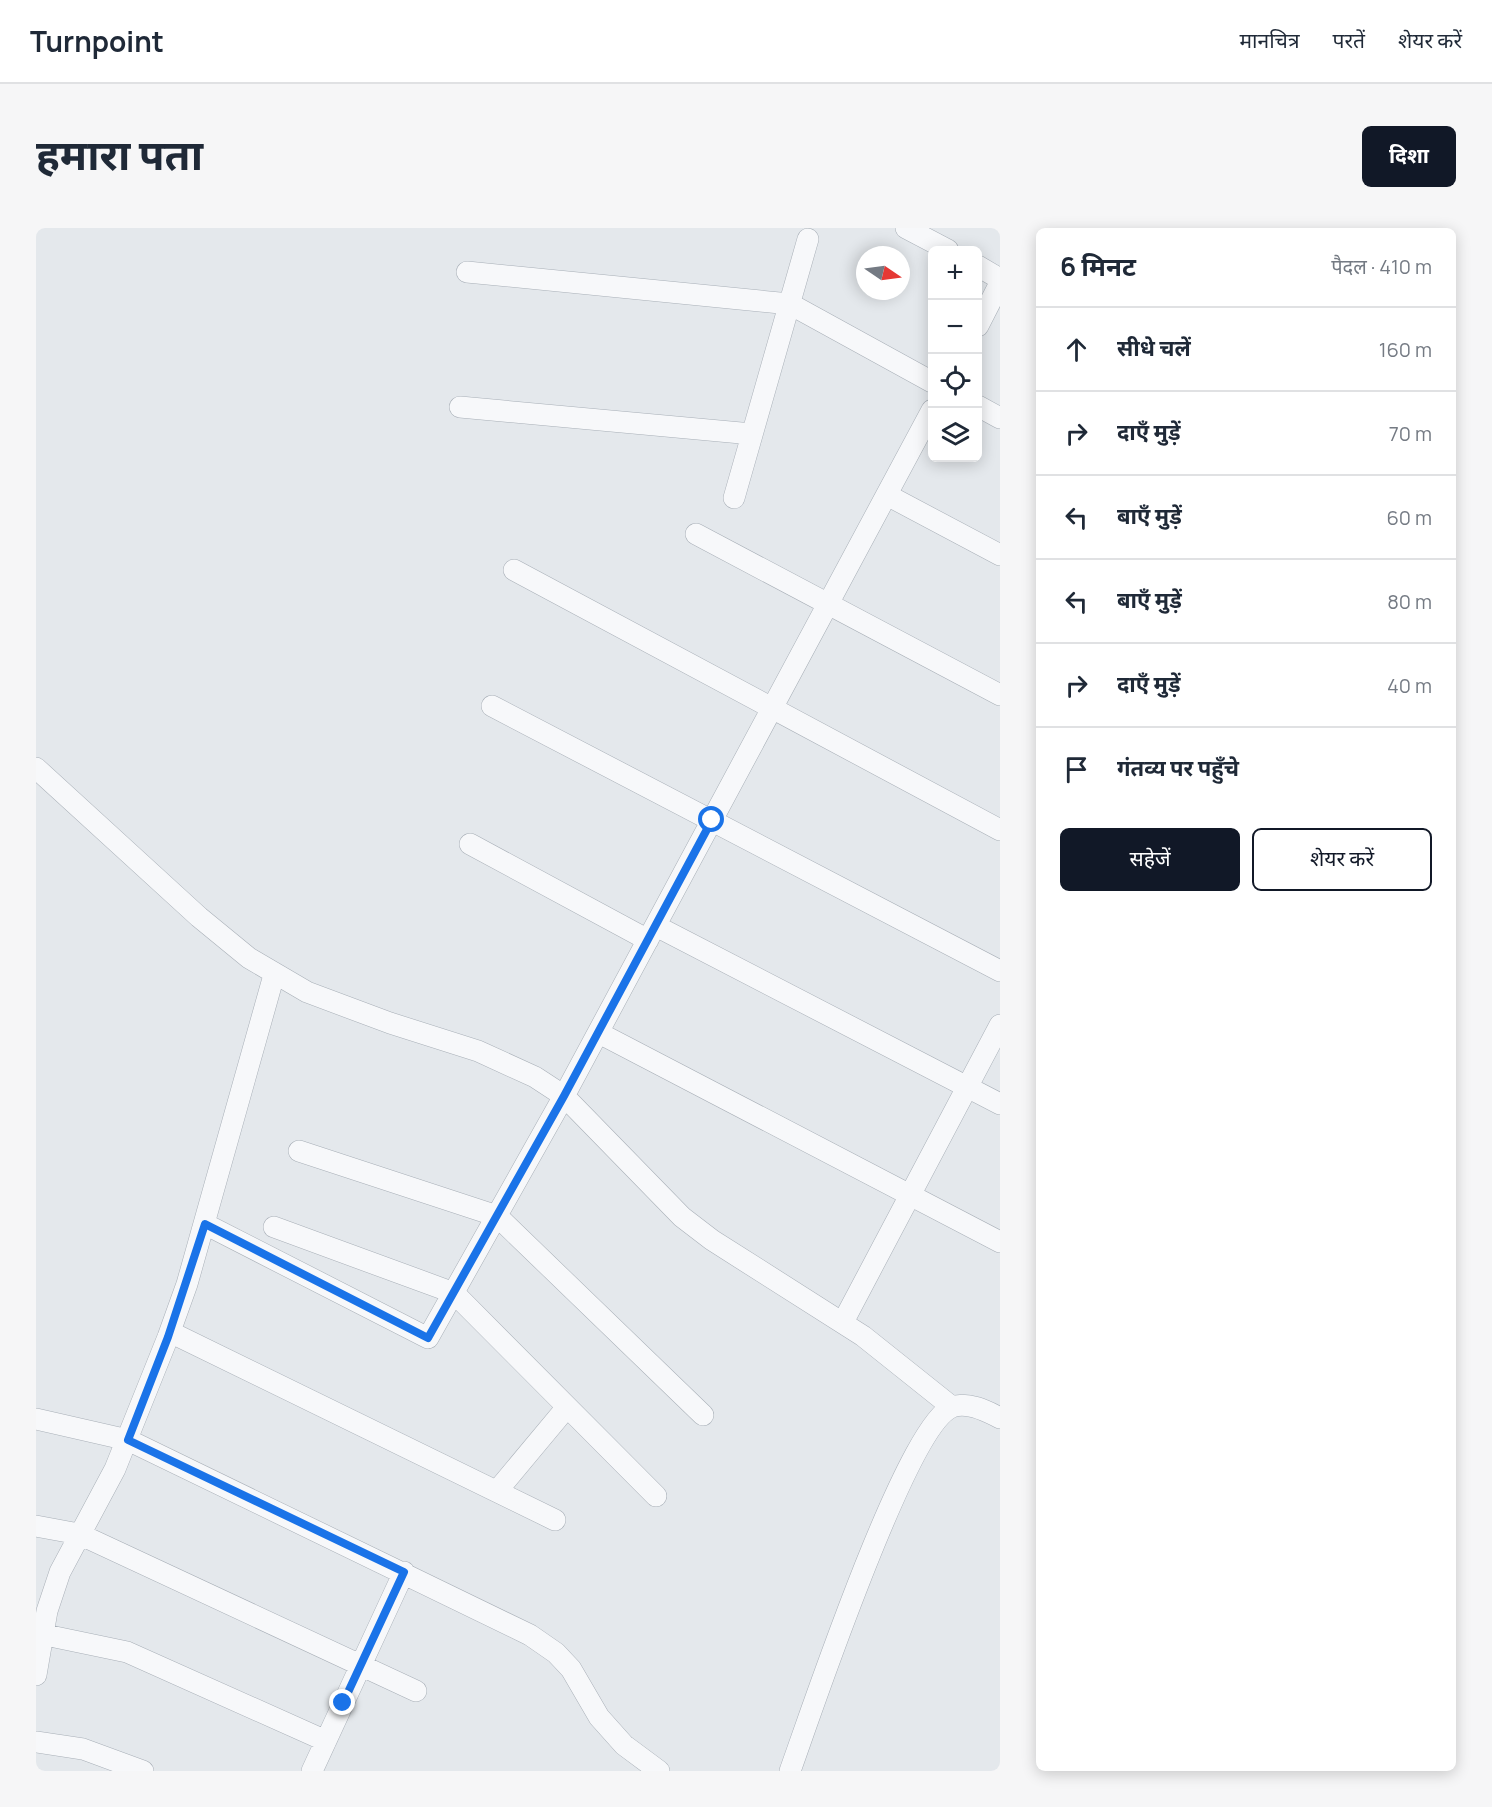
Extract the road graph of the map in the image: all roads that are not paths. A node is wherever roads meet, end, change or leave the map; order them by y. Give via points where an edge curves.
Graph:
1 (906, 228) edge
2 (808, 239) dead end
3 (940, 246) edge
4 (982, 269) edge
5 (467, 272) dead end
6 (1000, 279) edge
7 (1000, 283) edge
8 (790, 304) junction
9 (982, 318) edge
10 (928, 379) edge
11 (460, 407) dead end
12 (982, 408) edge
13 (1000, 418) edge
14 (928, 419) edge
15 (752, 434) junction
16 (887, 495) junction
17 (734, 498) dead end
18 (696, 534) dead end
19 (1000, 555) edge
20 (514, 570) dead end
21 (828, 604) junction
22 (1000, 695) edge
23 (492, 706) dead end
24 (773, 708) junction
25 (36, 768) edge
26 (712, 820) junction
27 (1000, 830) edge
28 (470, 844) dead end
29 (652, 933) junction
30 (1000, 971) edge
31 (274, 975) junction
32 (1000, 1025) edge
33 (599, 1033) junction
34 (967, 1087) junction
35 (564, 1096) junction
36 (1000, 1104) edge
37 (299, 1151) dead end
38 (910, 1194) junction
39 (497, 1216) junction
40 (205, 1224) junction
41 (274, 1227) dead end
42 (1000, 1242) edge
43 (454, 1293) junction
44 (843, 1322) junction
45 (170, 1332) junction
46 (567, 1407) junction
47 (952, 1407) junction
48 (703, 1415) dead end
49 (1000, 1418) edge
50 (36, 1419) edge
51 (128, 1440) junction
52 (497, 1491) junction
53 (656, 1496) dead end
54 (555, 1520) dead end
55 (36, 1526) edge
56 (79, 1534) junction
57 (404, 1572) junction
58 (39, 1633) edge
59 (361, 1665) junction
60 (36, 1675) edge
61 (416, 1691) dead end
62 (326, 1741) junction
63 (36, 1742) edge
64 (143, 1771) edge
65 (312, 1771) edge
66 (659, 1771) edge
67 (790, 1771) edge

1 - 3 street
2 - 8 street
4 - 6 street
5 - 8 street
7 - 9 street
8 - 10 street
8 - 15 street
11 - 15 street
12 - 13 street
14 - 16 street
15 - 17 street
16 - 19 street
16 - 21 street
18 - 21 street
20 - 24 street
21 - 22 street
21 - 24 street
23 - 26 street
24 - 26 street
24 - 27 street
25 - 31 street via 198,918
26 - 29 street
26 - 30 street
28 - 29 street
29 - 33 street
29 - 34 street
31 - 35 street via 360,1012 478,1051 535,1077
31 - 40 street
32 - 34 street
33 - 35 street
33 - 38 street
34 - 36 street
34 - 38 street
35 - 39 street
35 - 44 street via 682,1217
37 - 39 street
38 - 42 street
38 - 44 street
39 - 43 street
39 - 48 street
40 - 43 street via 428,1338
40 - 45 street
41 - 43 street
43 - 46 street
44 - 47 street
45 - 51 street
45 - 52 street
46 - 52 street
46 - 53 street
47 - 49 street via 962,1405
47 - 67 street via 942,1414 923,1442 884,1522
50 - 51 street
51 - 56 street
51 - 57 street
52 - 54 street
55 - 56 street
56 - 58 street via 60,1572
56 - 59 street
57 - 59 street
57 - 66 street via 530,1635 556,1653 571,1669 599,1717 624,1745
58 - 60 street
58 - 62 street via 127,1652
59 - 61 street
59 - 62 street
62 - 65 street
63 - 64 street via 82,1749

